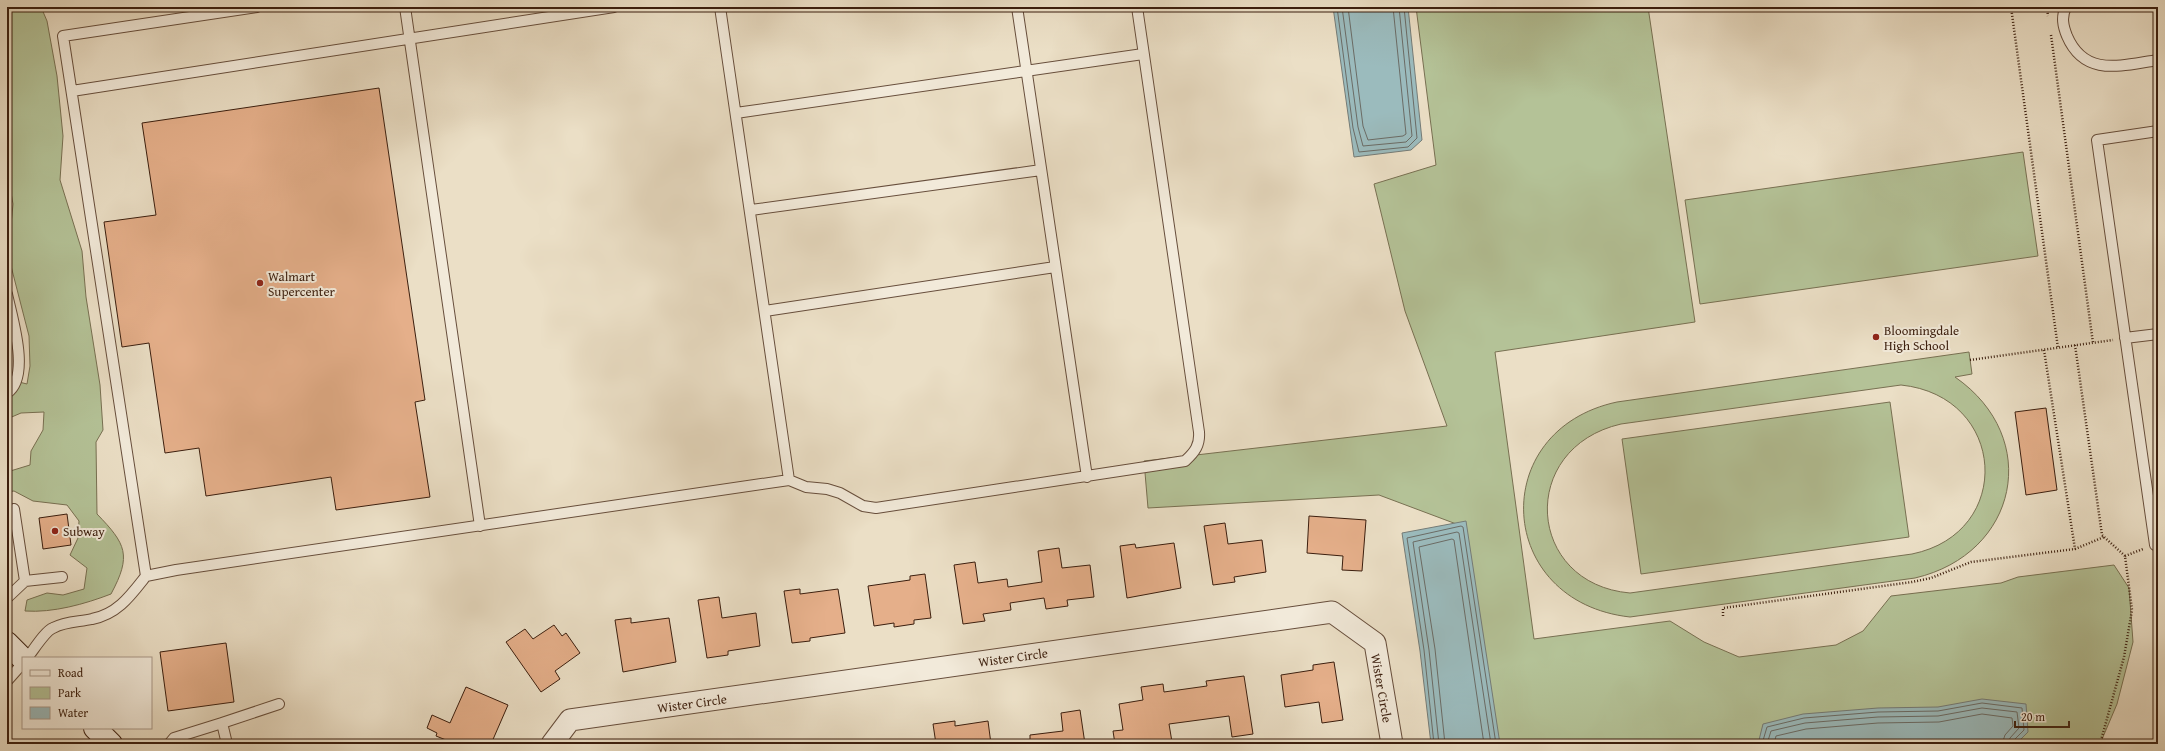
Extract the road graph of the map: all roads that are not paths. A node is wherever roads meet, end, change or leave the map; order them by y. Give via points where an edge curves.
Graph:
1 (257, 7) edge
2 (404, 7) edge
3 (614, 7) edge
4 (720, 7) edge
5 (1017, 7) edge
6 (1137, 7) edge
7 (2066, 7) edge
8 (408, 38) junction
9 (1144, 54) junction
10 (2158, 60) edge
11 (1026, 71) junction
12 (72, 91) junction
13 (736, 113) junction
14 (2158, 131) edge
15 (1041, 170) junction
16 (750, 210) junction
17 (1055, 267) junction
18 (7, 294) edge
19 (765, 311) junction
20 (2158, 334) edge
21 (2125, 338) junction
22 (7, 393) edge
23 (1087, 477) junction
24 (789, 480) junction
25 (14, 509) dead end
26 (480, 526) junction
27 (2156, 545) edge
28 (146, 576) junction
29 (62, 577) dead end
30 (25, 581) junction
31 (7, 598) edge
32 (7, 643) edge
33 (28, 657) edge
34 (22, 658) edge
35 (22, 663) edge
36 (7, 682) edge
37 (279, 704) dead end
38 (222, 723) junction
39 (96, 729) edge
40 (111, 744) edge
41 (169, 744) edge
42 (227, 744) edge
43 (552, 744) edge
44 (1392, 744) edge

1 - 12 lane via 63,36
2 - 8 lane
3 - 8 lane
4 - 13 lane
5 - 11 lane
6 - 9 lane
7 - 10 lane via 2062,14 2064,28 2073,49 2090,63 2110,67
8 - 12 lane
8 - 26 lane
9 - 11 lane
9 - 23 lane via 1199,443 1185,462
11 - 13 lane
11 - 15 lane
12 - 28 lane
13 - 16 lane
14 - 21 lane via 2097,140
15 - 16 lane
15 - 17 lane
16 - 19 lane
17 - 19 lane
17 - 23 lane
18 - 22 lane via 20,365 18,378
19 - 24 lane
20 - 21 lane
21 - 27 lane
23 - 24 lane via 876,508 863,506 840,493 806,487
24 - 26 lane
25 - 30 lane
26 - 28 lane
28 - 33 lane via 124,602 109,614 52,628
29 - 30 lane
30 - 31 lane
32 - 34 main road
35 - 36 lane
37 - 38 lane
38 - 41 lane via 174,738
38 - 42 lane
39 - 40 main road
43 - 44 street, Wister Circle via 570,720 1332,612 1375,644

